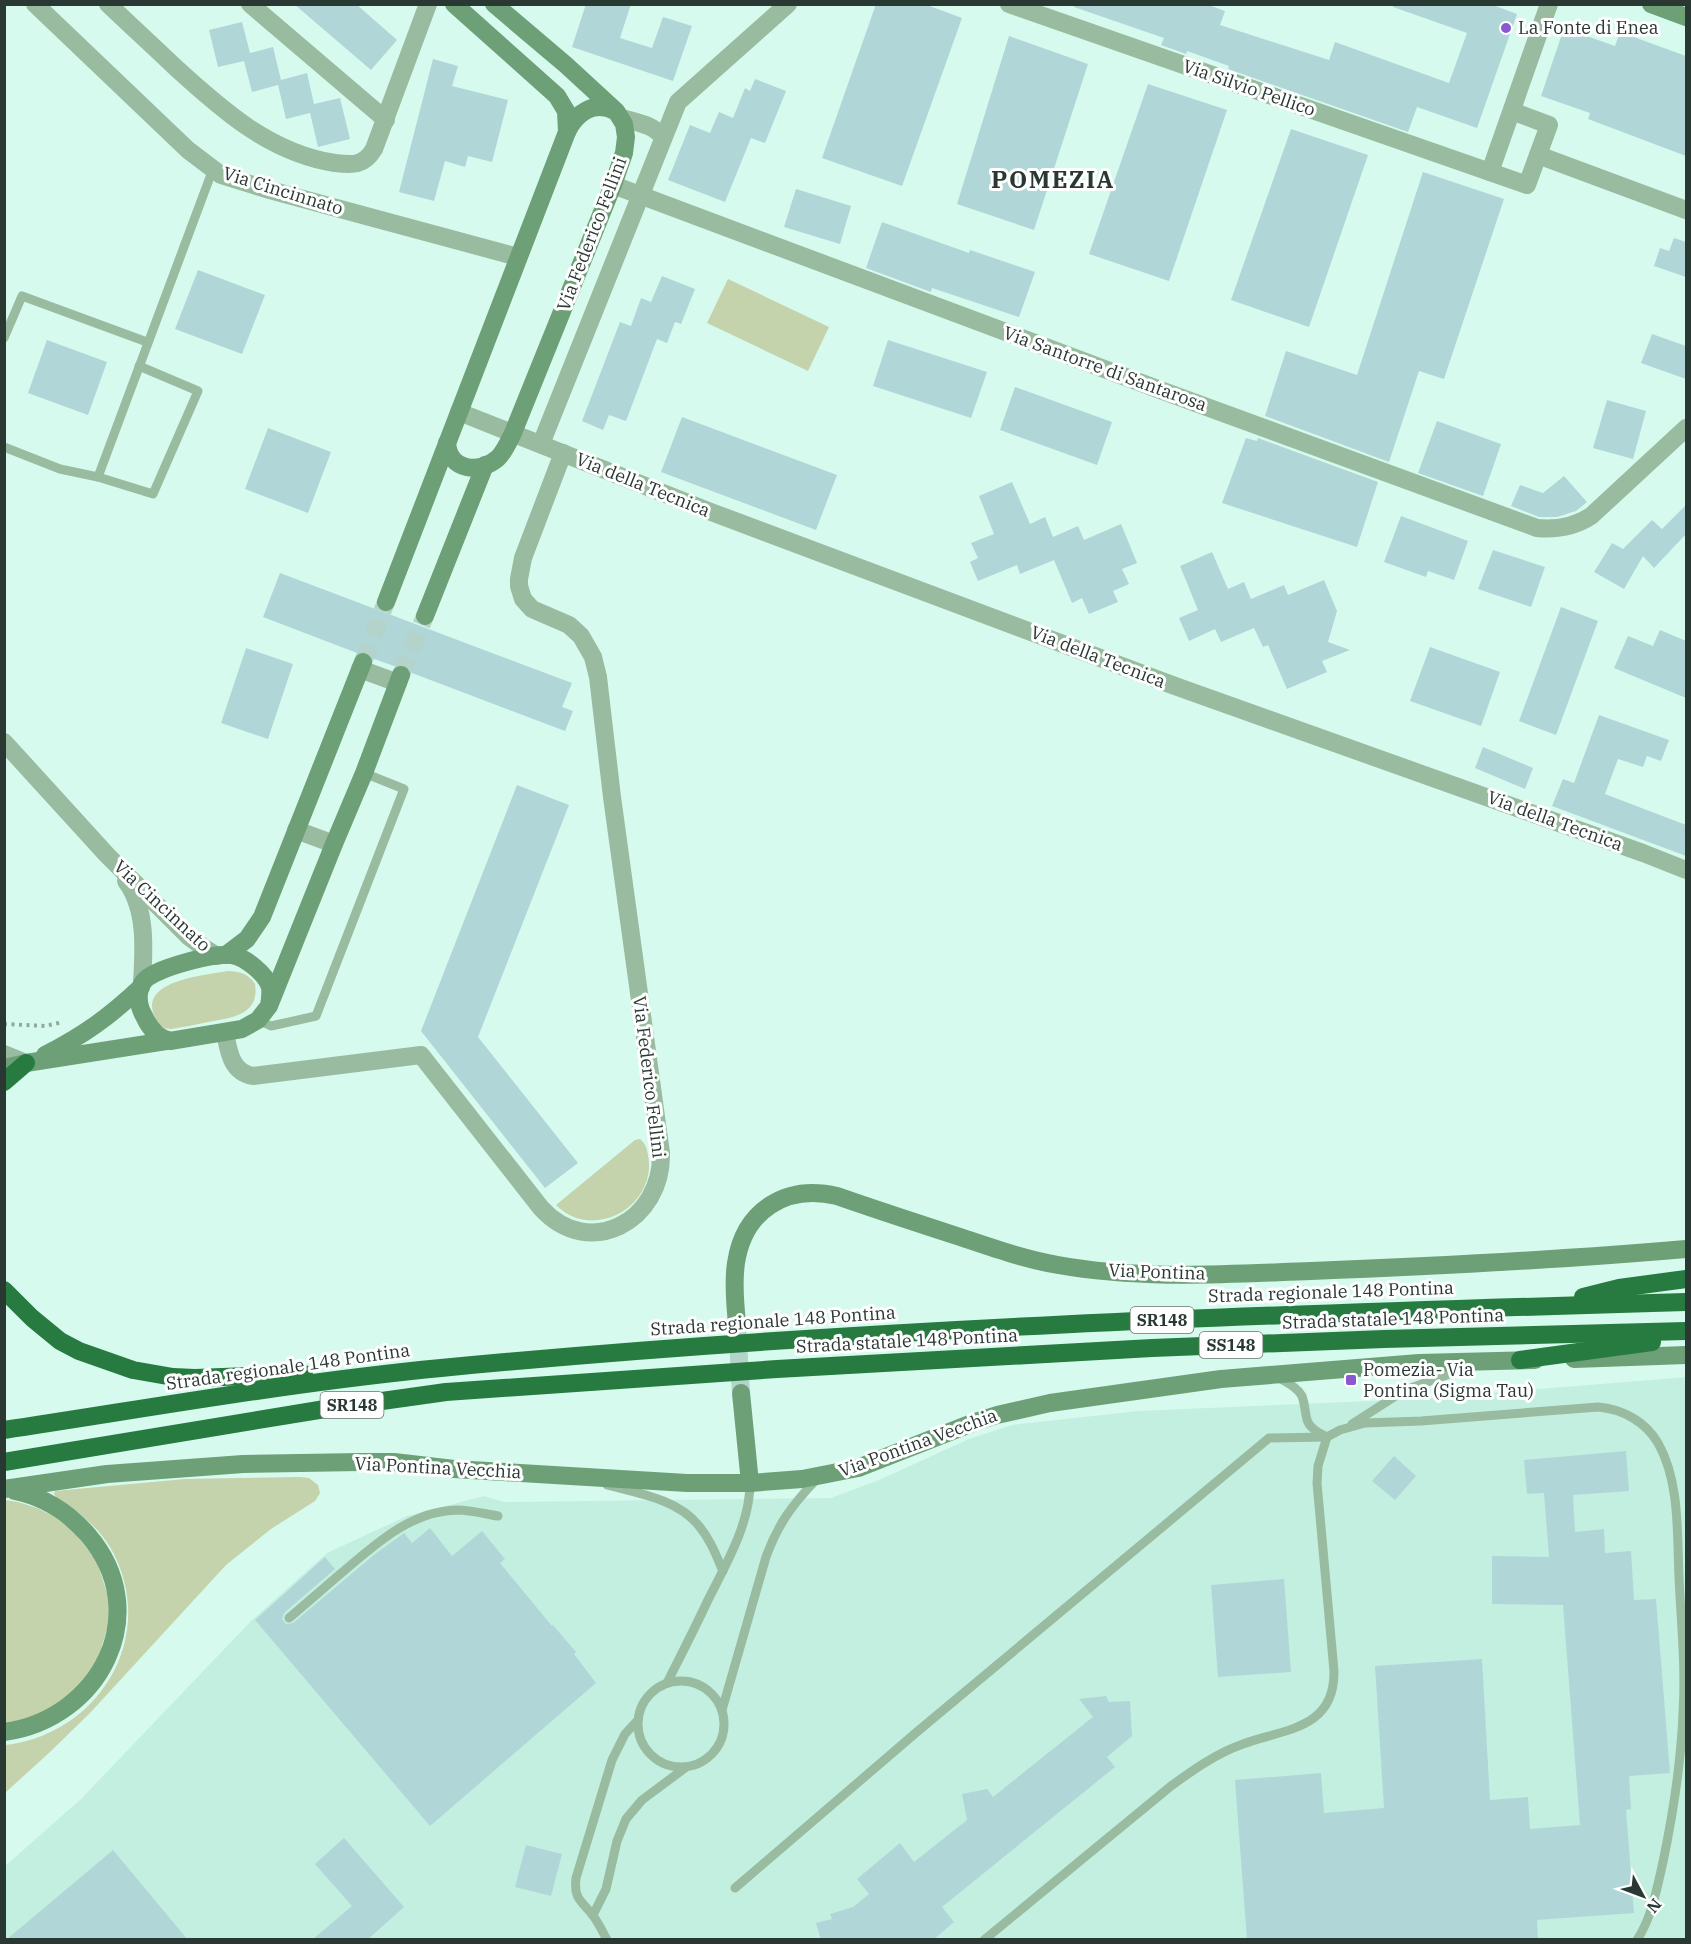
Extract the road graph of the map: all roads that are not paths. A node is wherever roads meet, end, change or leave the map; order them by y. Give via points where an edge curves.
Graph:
1 (35, 4) edge
2 (108, 4) edge
3 (250, 4) edge
4 (428, 4) edge
5 (454, 4) edge
6 (494, 4) edge
7 (788, 4) edge
8 (1009, 4) edge
9 (1549, 4) edge
10 (1651, 4) edge
11 (1686, 17) edge
12 (1512, 111) junction
13 (619, 115) junction
14 (386, 120) junction
15 (567, 132) junction
16 (663, 138) junction
17 (1538, 154) junction
18 (213, 169) junction
19 (1490, 172) junction
20 (613, 185) junction
21 (640, 196) junction
22 (1686, 210) edge
23 (518, 257) junction
24 (4, 338) edge
25 (147, 342) junction
26 (139, 366) junction
27 (459, 412) junction
28 (1686, 428) edge
29 (513, 433) junction
30 (447, 443) junction
31 (541, 444) junction
32 (4, 447) edge
33 (563, 453) junction
34 (485, 465) junction
35 (98, 477) junction
36 (386, 602) tunnel mouth
37 (425, 616) tunnel mouth
38 (4, 742) edge
39 (364, 773) junction
40 (296, 830) junction
41 (334, 844) junction
42 (107, 855) junction
43 (1686, 870) edge
44 (221, 955) junction
45 (141, 985) junction
46 (264, 1013) junction
47 (225, 1033) junction
48 (166, 1041) junction
49 (4, 1054) edge
50 (26, 1063) junction
51 (4, 1068) edge
52 (4, 1074) edge
53 (4, 1082) edge
54 (1686, 1249) edge
55 (1686, 1279) edge
56 (4, 1290) edge
57 (1686, 1302) edge
58 (1550, 1306) junction
59 (737, 1323) tunnel mouth
60 (1686, 1331) edge
61 (1686, 1337) edge
62 (1686, 1355) edge
63 (1520, 1360) junction
64 (1486, 1361) junction
65 (441, 1368) junction
66 (777, 1368) joint
67 (1274, 1375) junction
68 (741, 1393) tunnel mouth
69 (1348, 1427) junction
70 (4, 1430) edge
71 (1328, 1437) junction
72 (4, 1462) edge
73 (578, 1477) junction
74 (818, 1477) junction
75 (750, 1483) junction
76 (4, 1489) edge
77 (498, 1516) dead end
78 (723, 1571) junction
79 (289, 1618) dead end
80 (667, 1683) junction
81 (722, 1710) junction
82 (637, 1721) junction
83 (4, 1732) edge
84 (686, 1767) junction
85 (735, 1888) dead end
86 (593, 1915) junction
87 (607, 1940) edge
88 (984, 1940) edge
89 (1637, 1940) edge

1 - 18 street, Via Cincinnato via 188,150
2 - 14 street via 218,106 291,151 316,160 358,164 372,154
3 - 14 street
4 - 14 street
5 - 15 street via 557,96 566,111
6 - 13 street
7 - 16 street, Via Federico Fellini via 678,102
8 - 19 street, Via Silvio Pellico
9 - 12 street
10 - 11 street
12 - 17 street via 1549,125
12 - 19 street
13 - 15 street via 605,106 593,107 579,115
13 - 16 street via 657,131
13 - 20 street, Via Federico Fellini via 626,130 626,146
15 - 23 street
16 - 21 street, Via Federico Fellini
17 - 19 street, Via Silvio Pellico via 1527,185
17 - 22 street
18 - 23 street, Via Cincinnato via 247,184
18 - 25 lane
20 - 21 street, Via Santorre di Santarosa
20 - 29 street, Via Federico Fellini
21 - 28 street, Via Santorre di Santarosa via 1529,526 1563,528 1599,511
21 - 31 street, Via Federico Fellini
23 - 27 street
24 - 25 lane via 22,296
25 - 26 lane
26 - 35 lane
26 - 35 lane via 198,391 153,494
27 - 29 street, Via della Tecnica
27 - 30 street
29 - 31 street, Via della Tecnica
29 - 34 street, Via Federico Fellini via 500,456
30 - 34 street via 450,455 459,464 468,468
30 - 36 street
31 - 33 street, Via della Tecnica
32 - 35 lane via 60,470
33 - 43 street, Via della Tecnica via 1175,686
33 - 47 street, Via Federico Fellini via 523,558 519,586 522,599 532,609 569,625 581,636 598,677 661,1153 658,1182 652,1195 636,1215 616,1228 592,1232 565,1226 541,1208 422,1055 258,1076 233,1064
34 - 37 street, Via Federico Fellini
38 - 42 street, Via Cincinnato
39 - 40 street via 400,679 362,666
39 - 41 street
39 - 46 lane via 404,789 316,1016 272,1026
40 - 41 street
40 - 44 street via 258,924 247,939
41 - 46 street
42 - 44 street, Via Cincinnato via 188,936
42 - 45 street, Via Cincinnato via 129,885 139,908 143,943
44 - 45 street via 162,969
44 - 46 street via 239,958 264,977 270,988
45 - 48 street via 139,1000 143,1014 153,1031
45 - 50 street via 98,1024
46 - 47 street via 242,1029
47 - 48 street
48 - 50 street
49 - 50 street
50 - 51 street
50 - 52 street
50 - 53 highway
54 - 59 street, Via Pontina via 1345,1269 1140,1274 1042,1262 837,1196 801,1193 767,1207 747,1230 736,1263
55 - 58 highway via 1619,1288
56 - 65 highway via 60,1341 105,1361 150,1374 219,1377
57 - 58 highway
58 - 65 highway, Strada regionale 148 Pontina / SR148 via 1155,1320 775,1341
60 - 66 highway, Strada statale 148 Pontina / SS148 via 1152,1348
61 - 63 highway
62 - 63 street, Via Pontina Vecchia
63 - 64 street, Via Pontina Vecchia
64 - 67 street, Via Pontina Vecchia
64 - 69 lane via 1405,1390
65 - 70 highway, Strada regionale 148 Pontina / SR148
66 - 72 highway, SR148 via 446,1392
67 - 71 lane via 1301,1394 1309,1425
67 - 74 street, Via Pontina Vecchia via 1180,1384 997,1414 875,1462
68 - 75 street
69 - 71 lane
69 - 89 lane via 1598,1407 1631,1417 1658,1442 1671,1478 1675,1511 1683,1712 1666,1850 1650,1914
71 - 85 lane via 1269,1438
71 - 88 lane via 1317,1474 1334,1671 1325,1704 1315,1717 1299,1727 1242,1744 1190,1773
73 - 75 street, Via Pontina Vecchia
73 - 76 street, Via Pontina Vecchia via 394,1462 243,1464 107,1474
73 - 78 lane via 664,1502 687,1515 706,1536
74 - 75 street, Via Pontina Vecchia
74 - 81 lane via 795,1502 774,1536
75 - 78 lane via 745,1517
76 - 83 street via 37,1497 82,1528 112,1572 118,1611 105,1664 85,1691 42,1723
77 - 79 lane via 449,1511 401,1526
78 - 80 lane
80 - 81 lane via 678,1680 700,1685
80 - 82 lane via 649,1694
81 - 84 lane via 724,1730 717,1747 704,1761
82 - 84 lane via 638,1734 650,1756 673,1767
82 - 86 lane via 625,1734 612,1760 577,1871 577,1896
84 - 86 lane via 642,1800 626,1819 606,1889
86 - 87 lane

